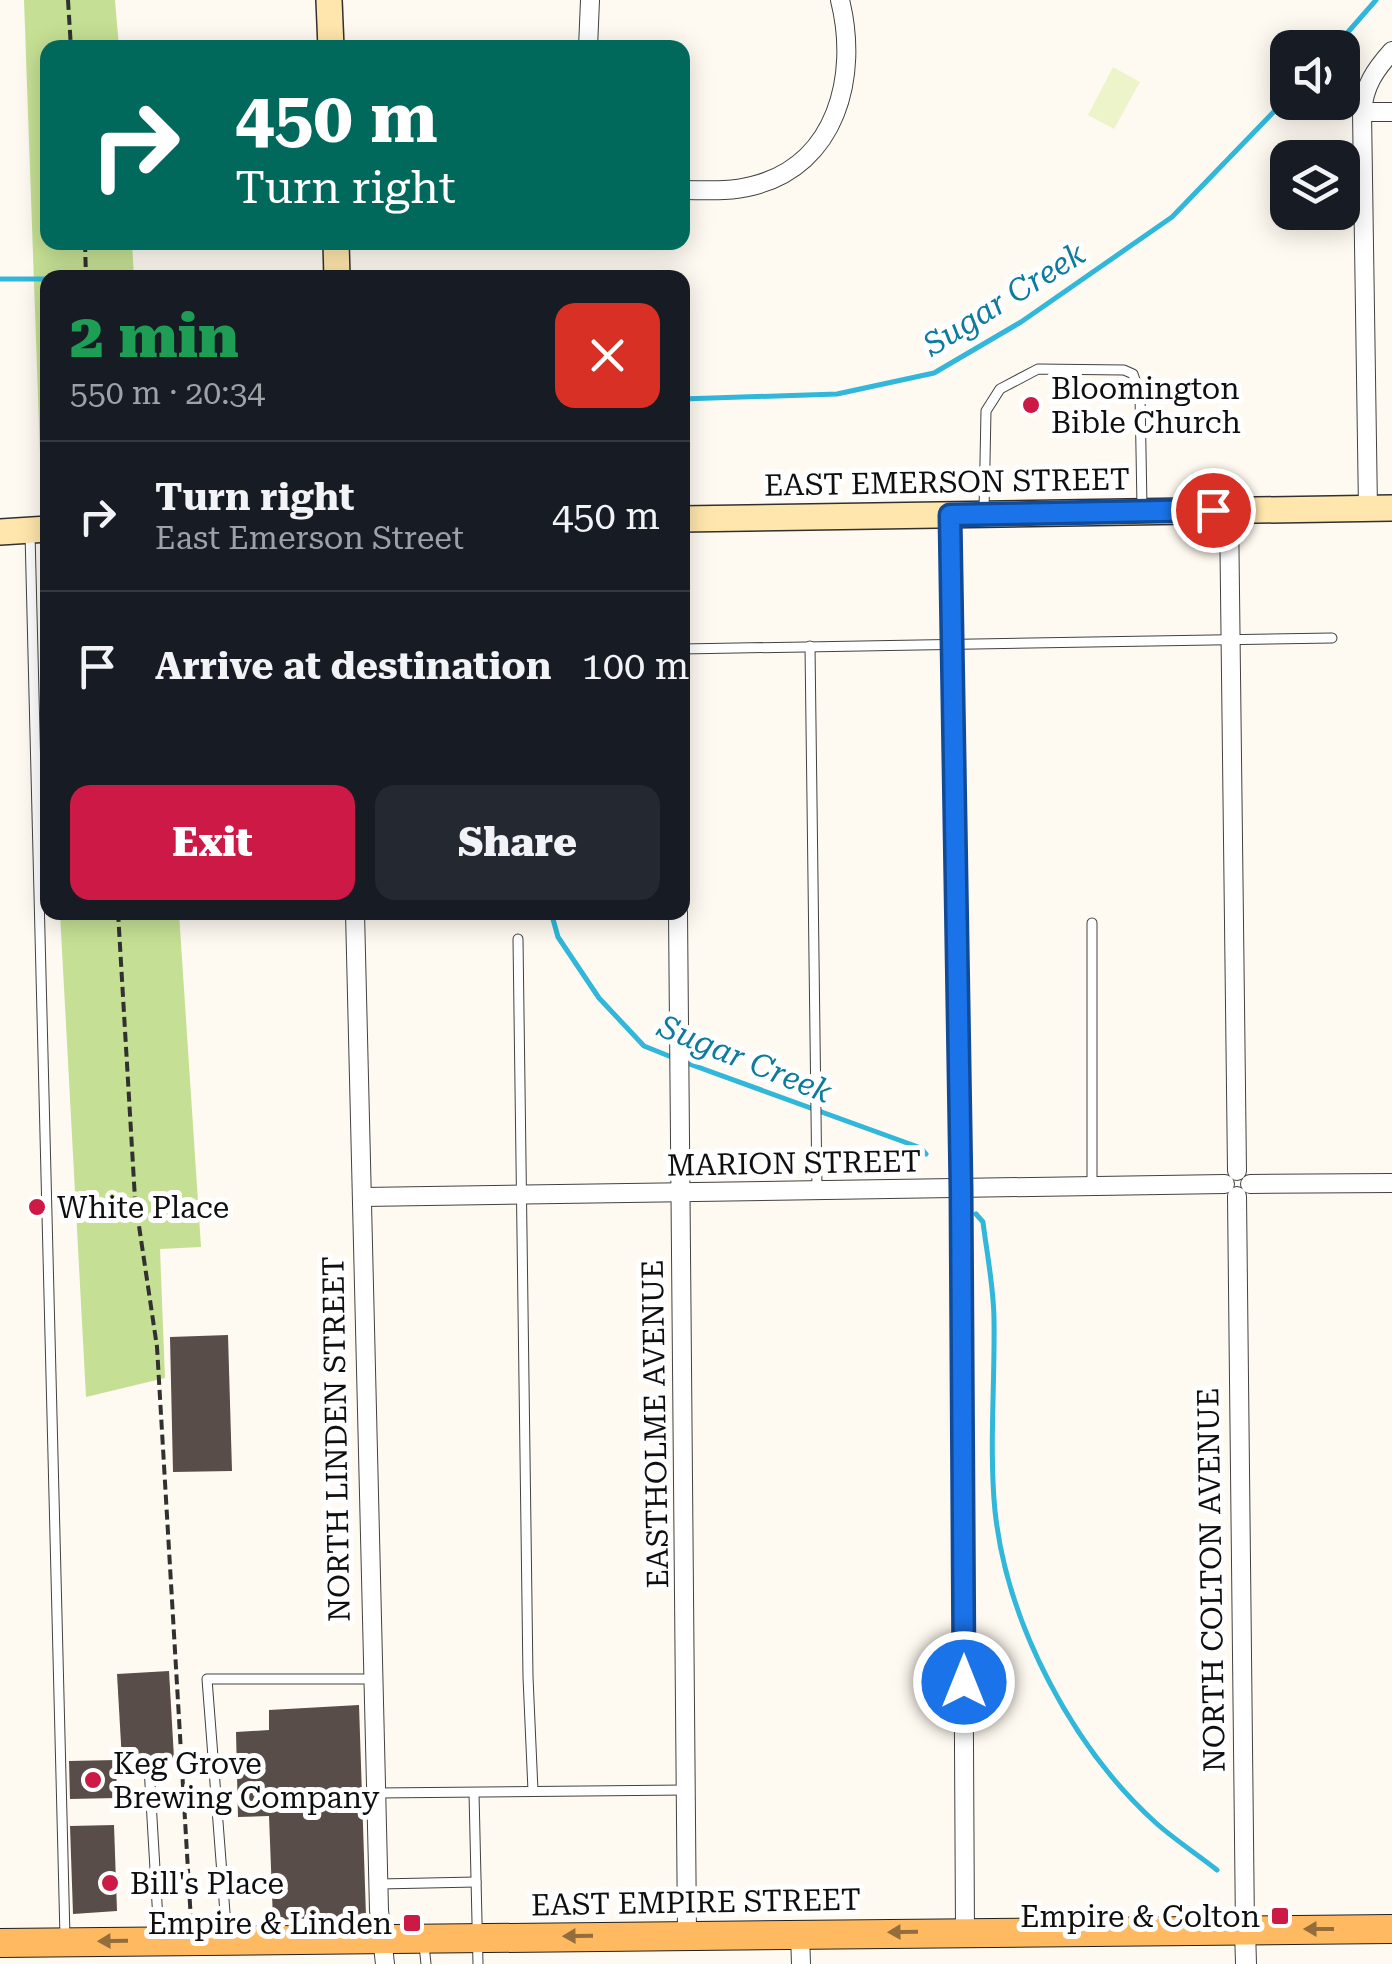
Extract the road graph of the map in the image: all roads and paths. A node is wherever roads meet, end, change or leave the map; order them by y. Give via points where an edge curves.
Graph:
1 (68, 0) edge
2 (330, 0) edge
3 (590, 0) edge
4 (840, 0) edge
5 (71, 40) edge
6 (331, 40) edge
7 (588, 40) edge
8 (1392, 51) edge
9 (1362, 112) junction
10 (1392, 112) edge
11 (690, 190) edge
12 (1380, 508) edge
13 (1228, 510) junction
14 (1142, 511) junction
15 (984, 514) junction
16 (950, 515) junction
17 (690, 518) edge
18 (39, 530) edge
19 (0, 532) edge
20 (40, 582) edge
21 (1230, 638) junction
22 (1332, 638) dead end
23 (952, 644) junction
24 (810, 646) junction
25 (690, 649) edge
26 (46, 920) edge
27 (119, 920) edge
28 (355, 920) edge
29 (678, 920) edge
30 (1092, 923) dead end
31 (518, 938) dead end
32 (1392, 1183) edge
33 (1237, 1184) junction
34 (1092, 1187) junction
35 (961, 1189) junction
36 (816, 1190) junction
37 (680, 1192) junction
38 (522, 1195) junction
39 (363, 1197) junction
40 (374, 1680) junction
41 (149, 1766) dead end
42 (686, 1790) junction
43 (533, 1791) junction
44 (377, 1793) junction
45 (474, 1793) junction
46 (184, 1797) junction
47 (150, 1798) junction
48 (476, 1882) junction
49 (379, 1884) junction
50 (192, 1921) dead end
51 (1392, 1929) edge
52 (1245, 1930) junction
53 (965, 1932) junction
54 (688, 1934) junction
55 (800, 1934) junction
56 (227, 1939) junction
57 (159, 1940) junction
58 (66, 1941) junction
59 (0, 1943) edge
60 (425, 1950) edge
61 (478, 1950) edge
62 (384, 1951) edge
63 (35, 1953) edge
64 (801, 1964) edge
65 (1246, 1964) edge

1 - 5 path
2 - 6 main road
3 - 7 street
4 - 11 street via 845,88 834,119 805,158 748,188
8 - 9 street via 1374,71
9 - 10 street
9 - 12 street
12 - 13 main road, EAST EMERSON STREET
13 - 14 main road, EAST EMERSON STREET
13 - 21 street, NORTH COLTON AVENUE
14 - 15 main road, EAST EMERSON STREET
14 - 15 lane via 1140,395 1133,374 1038,369 1000,389 986,412
15 - 16 main road, EAST EMERSON STREET
16 - 17 main road, EAST EMERSON STREET
16 - 23 street
18 - 19 main road
18 - 20 lane
21 - 22 lane
21 - 23 lane
21 - 33 street, NORTH COLTON AVENUE
23 - 24 lane
23 - 35 street
24 - 25 lane
24 - 36 lane
26 - 58 lane
27 - 46 path via 136,1199 158,1347
28 - 39 street, NORTH LINDEN STREET
29 - 37 street, EASTHOLME AVENUE
30 - 34 lane
31 - 38 lane
32 - 33 street, MARION STREET
33 - 34 street, MARION STREET
33 - 52 street, NORTH COLTON AVENUE
34 - 35 street, MARION STREET
35 - 36 street, MARION STREET
35 - 53 street
36 - 37 street, MARION STREET
37 - 38 street, MARION STREET
37 - 42 street, EASTHOLME AVENUE
38 - 39 street, MARION STREET
38 - 43 lane
39 - 40 street, NORTH LINDEN STREET
40 - 44 street, NORTH LINDEN STREET
40 - 56 lane via 207,1680
41 - 47 lane
42 - 43 lane
42 - 54 street, EASTHOLME AVENUE
43 - 45 lane
44 - 45 lane
44 - 49 street, NORTH LINDEN STREET
45 - 48 lane
46 - 47 path
46 - 50 path
47 - 57 lane
48 - 49 lane
48 - 61 lane
49 - 62 street, NORTH LINDEN STREET
51 -> 52 main road, EAST EMPIRE STREET
52 - 53 main road, EAST EMPIRE STREET
52 - 65 street, NORTH COLTON AVENUE
53 -> 55 main road, EAST EMPIRE STREET
54 - 55 main road, EAST EMPIRE STREET
54 -> 61 main road, EAST EMPIRE STREET
55 - 64 street
56 - 57 main road, EAST EMPIRE STREET
56 - 62 main road, EAST EMPIRE STREET
57 -> 58 main road, EAST EMPIRE STREET
58 - 63 main road, EAST EMPIRE STREET
59 - 63 main road, EAST EMPIRE STREET
60 - 61 main road, EAST EMPIRE STREET
60 - 62 main road, EAST EMPIRE STREET

